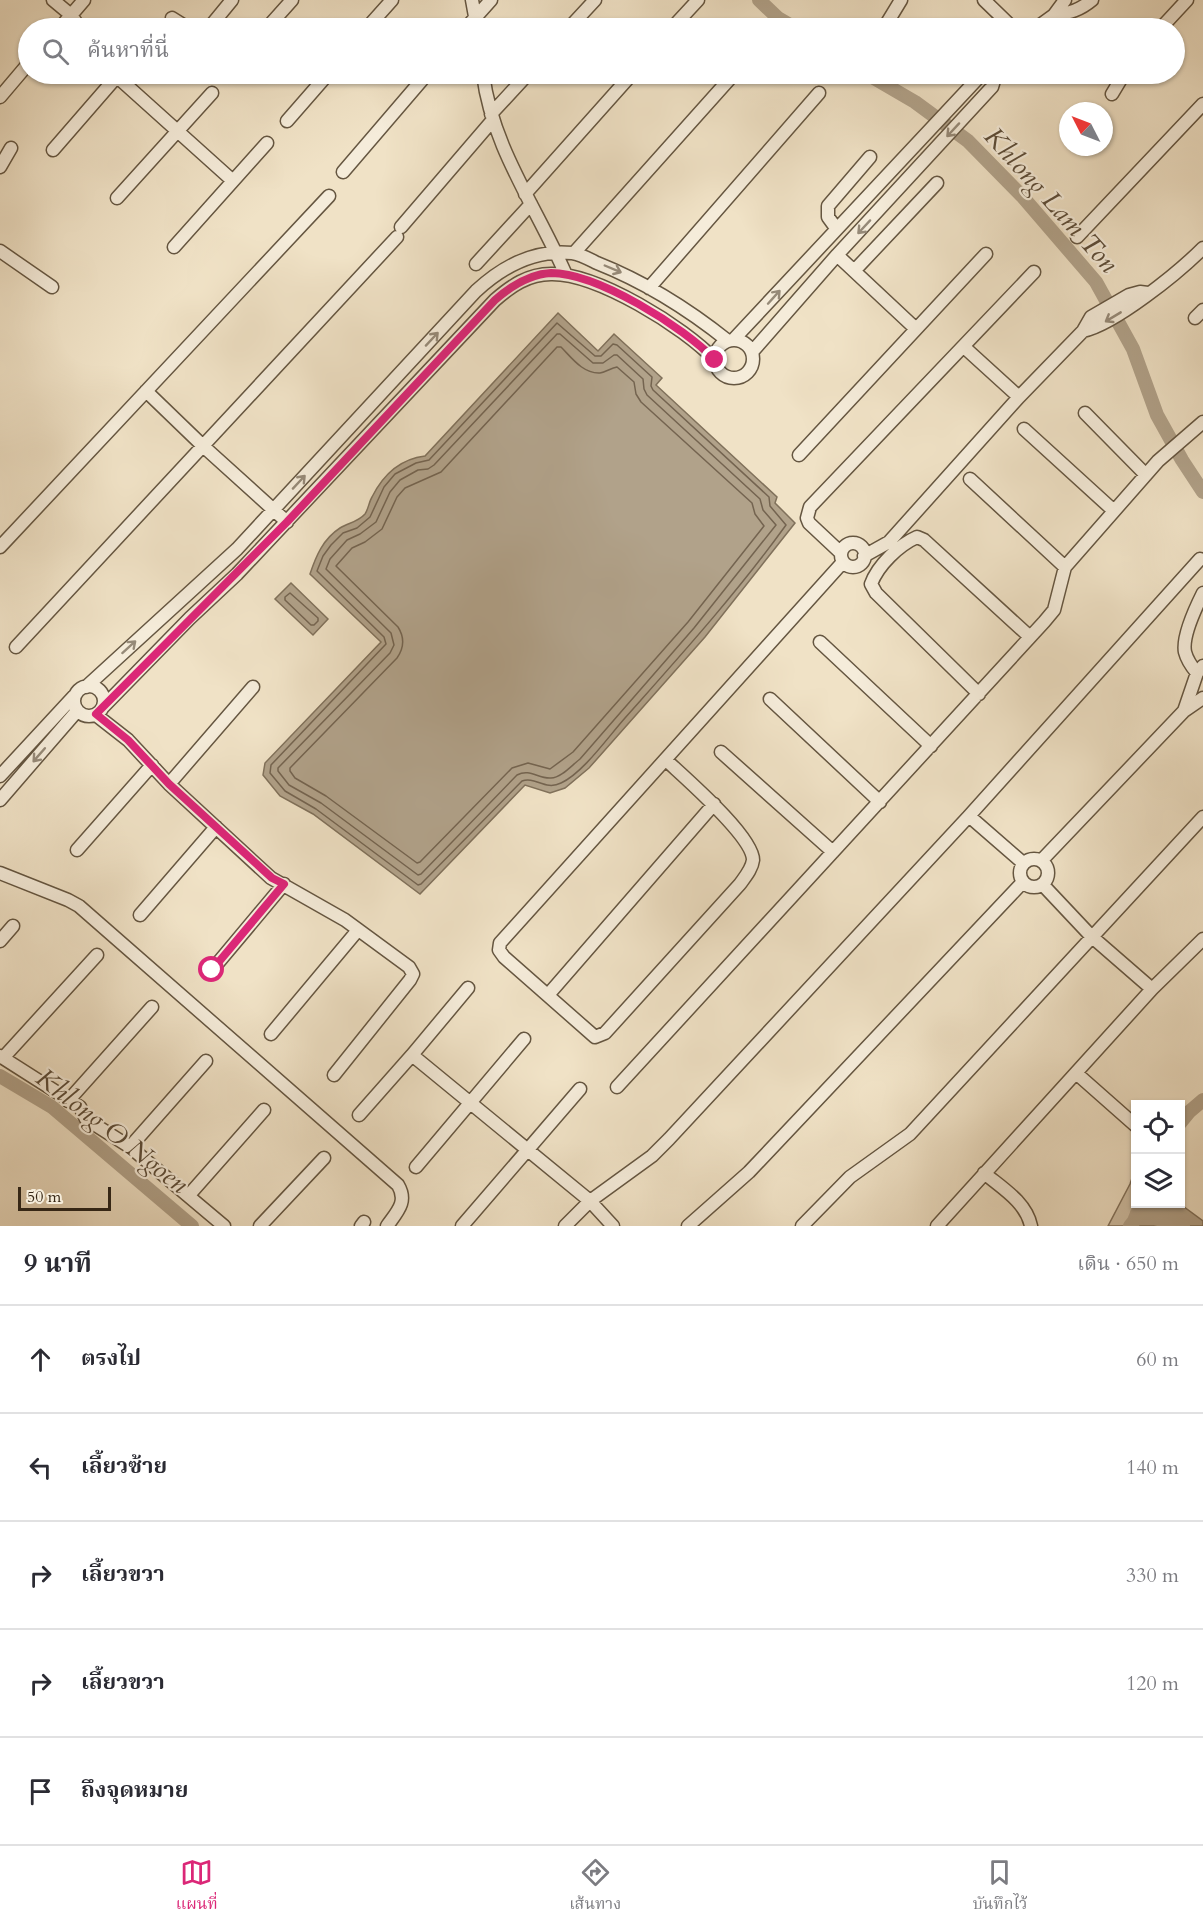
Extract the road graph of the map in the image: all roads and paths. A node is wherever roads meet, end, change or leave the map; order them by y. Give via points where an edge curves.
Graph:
1 (53, 0) edge
2 (84, 0) edge
3 (232, 0) edge
4 (292, 0) edge
5 (392, 0) edge
6 (472, 0) edge
7 (491, 0) edge
8 (594, 0) edge
9 (698, 0) edge
10 (901, 0) edge
11 (984, 0) edge
12 (1065, 0) edge
13 (1092, 0) edge
14 (1187, 0) edge
15 (71, 15) junction
16 (1054, 15) junction
17 (68, 18) edge
18 (73, 18) edge
19 (217, 18) edge
20 (276, 18) edge
21 (376, 18) edge
22 (475, 18) edge
23 (479, 18) edge
24 (577, 18) edge
25 (681, 18) edge
26 (890, 18) edge
27 (1003, 18) edge
28 (1050, 18) edge
29 (1170, 18) edge
30 (18, 76) edge
31 (108, 84) edge
32 (127, 84) edge
33 (319, 84) edge
34 (418, 84) edge
35 (485, 84) edge
36 (520, 84) edge
37 (624, 84) edge
38 (725, 84) edge
39 (971, 84) edge
40 (993, 84) edge
41 (1118, 84) edge
42 (212, 93) dead end
43 (819, 93) dead end
44 (1112, 94) dead end
45 (0, 97) edge
46 (1203, 104) edge
47 (492, 118) junction
48 (287, 121) dead end
49 (178, 131) junction
50 (267, 142) dead end
51 (11, 148) dead end
52 (53, 150) dead end
53 (870, 157) dead end
54 (0, 166) edge
55 (343, 172) dead end
56 (233, 181) junction
57 (937, 183) dead end
58 (873, 188) junction
59 (328, 196) dead end
60 (117, 198) dead end
61 (528, 199) junction
62 (888, 200) junction
63 (836, 228) junction
64 (1077, 237) dead end
65 (174, 248) dead end
66 (1203, 248) edge
67 (0, 251) edge
68 (556, 253) junction
69 (573, 253) junction
70 (986, 254) dead end
71 (837, 255) junction
72 (476, 264) dead end
73 (854, 271) junction
74 (1034, 272) dead end
75 (566, 275) junction
76 (52, 287) dead end
77 (649, 288) junction
78 (916, 329) junction
79 (731, 340) junction
80 (964, 347) junction
81 (752, 352) junction
82 (715, 360) junction
83 (390, 384) junction
84 (146, 391) junction
85 (404, 397) junction
86 (1019, 397) junction
87 (1085, 412) dead end
88 (1203, 422) edge
89 (1024, 429) dead end
90 (203, 446) junction
91 (799, 455) dead end
92 (1146, 475) junction
93 (970, 479) dead end
94 (273, 510) junction
95 (1114, 511) junction
96 (287, 522) junction
97 (0, 547) edge
98 (864, 556) junction
99 (842, 557) junction
100 (1200, 559) dead end
101 (1065, 567) junction
102 (1201, 600) edge
103 (1030, 637) junction
104 (820, 642) dead end
105 (16, 647) dead end
106 (1200, 670) edge
107 (86, 687) junction
108 (253, 687) dead end
109 (979, 694) junction
110 (74, 696) junction
111 (1203, 698) edge
112 (770, 699) dead end
113 (77, 711) junction
114 (100, 711) junction
115 (1184, 711) junction
116 (931, 746) junction
117 (721, 752) dead end
118 (666, 760) junction
119 (152, 765) junction
120 (0, 776) edge
121 (169, 784) junction
122 (0, 800) edge
123 (880, 802) junction
124 (714, 804) junction
125 (969, 816) junction
126 (1203, 817) edge
127 (216, 827) junction
128 (77, 850) dead end
129 (833, 852) junction
130 (1041, 861) junction
131 (1023, 863) junction
132 (0, 873) edge
133 (1023, 882) junction
134 (284, 884) junction
135 (1042, 885) junction
136 (140, 915) dead end
137 (13, 926) dead end
138 (358, 930) junction
139 (1091, 936) junction
140 (1203, 939) edge
141 (0, 941) edge
142 (97, 955) dead end
143 (212, 970) dead end
144 (468, 988) dead end
145 (1152, 989) junction
146 (548, 995) junction
147 (153, 1007) dead end
148 (270, 1034) dead end
149 (524, 1039) dead end
150 (412, 1055) junction
151 (2, 1057) edge
152 (206, 1061) dead end
153 (1076, 1073) junction
154 (334, 1075) dead end
155 (618, 1087) dead end
156 (580, 1089) dead end
157 (68, 1101) junction
158 (470, 1102) junction
159 (264, 1110) dead end
160 (359, 1115) dead end
161 (1131, 1122) edge
162 (130, 1147) junction
163 (529, 1149) junction
164 (324, 1158) dead end
165 (416, 1167) dead end
166 (984, 1173) junction
167 (189, 1195) junction
168 (590, 1201) junction
169 (224, 1226) edge
170 (260, 1226) edge
171 (387, 1226) edge
172 (462, 1226) edge
173 (565, 1226) edge
174 (613, 1226) edge
175 (688, 1226) edge
176 (802, 1226) edge
177 (937, 1226) edge
178 (1031, 1226) edge

1 - 15 street
2 - 15 street
3 - 19 street
4 - 20 street
5 - 21 street
6 - 22 street
7 - 23 street
8 - 24 street
9 - 25 street
10 - 26 street
11 - 27 street
12 - 16 street
13 - 16 street via 1077,10
14 - 29 street
15 - 17 street
15 - 18 street
16 - 28 street
30 - 45 street
31 - 52 street
32 - 49 street
33 - 48 street
34 - 55 street
35 - 47 street
36 - 47 street
37 - 61 street
38 - 69 street
39 - 58 street
40 -> 62 street
41 - 44 street
42 - 49 street
43 - 77 street
46 - 64 street
47 - 61 street
47 - 90 street via 399,232
49 - 56 street
49 - 60 street
50 - 56 street
51 - 54 street
53 - 63 street via 828,206 828,216
56 - 65 street
57 - 73 street
58 - 62 street
58 - 63 street
59 - 84 street
61 - 68 street
61 - 72 street
62 -> 71 street
79 -> 63 street
66 - 86 street via 1148,293 1089,325
67 - 76 street
68 - 69 street
68 - 75 street
83 -> 68 street via 492,277 519,261
69 -> 77 street
70 - 78 street
71 - 73 street
71 - 81 street
73 - 78 street
74 - 80 street
75 - 82 street via 636,303 671,323
75 - 85 street via 540,275 508,288
77 - 79 street
78 - 91 street
79 - 81 street via 745,343
79 - 82 street via 721,345
80 - 86 street
80 - 99 street via 810,507 809,523
81 - 82 street via 752,364 741,377 724,375
83 - 85 street
94 -> 83 street
84 - 90 street
84 - 97 street
85 - 96 street
86 - 98 street via 889,542
87 - 92 street
88 - 92 street
89 - 95 street
90 - 94 street
90 - 105 street
92 - 95 street
93 - 101 street
94 - 96 street
107 -> 94 street via 237,549
95 - 101 street
96 - 114 street
98 - 99 street via 856,566 847,565
98 - 99 street via 862,547 854,543 845,545
99 - 118 street
100 - 125 street
101 - 103 street via 1054,610
102 - 106 street via 1186,636 1185,651 1190,664
103 - 109 street
103 - 109 street via 917,537 906,542 875,574 872,584 876,592
104 - 116 street
106 - 115 street
107 - 110 street
107 - 114 street via 100,692 104,702
108 - 121 street
109 - 116 street
110 - 113 street
110 - 120 street
111 - 115 street
112 - 123 street
113 - 114 street via 86,716
113 -> 122 street
114 - 119 street
115 - 130 street
116 - 123 street
117 - 129 street
118 - 124 street
118 - 146 street via 501,943 499,950 504,957
119 - 121 street
119 - 128 street
121 - 127 street
123 - 129 street
124 - 146 street
124 - 146 street via 752,851 753,862 740,884 605,1033 595,1036
125 - 131 street
125 - 168 street via 652,1156
126 - 139 street
127 - 134 street via 272,878
127 - 136 street
129 - 155 street
130 - 131 street
130 - 135 street via 1048,875
131 - 133 street
132 - 171 street via 79,906 398,1185 403,1193 402,1203
133 - 135 street via 1032,888
133 - 175 street via 748,1172
134 - 138 street
134 - 143 street
135 - 139 street
137 - 141 street
138 - 148 street
138 - 154 street via 413,974
139 - 145 street
139 - 176 street via 910,1134 850,1177
140 - 145 street
142 - 151 street
144 - 150 street
145 - 153 street
147 - 157 street
149 - 158 street
150 - 158 street
150 - 160 street
151 - 157 street
152 - 162 street
153 - 161 street
153 - 166 street
156 - 163 street
157 - 162 street via 80,1107 86,1119
158 - 163 street
158 - 165 street
159 - 167 street
162 - 167 street
163 - 168 street
163 - 172 street
164 - 170 street
166 - 177 street
166 - 178 street via 1024,1208
167 - 169 street
168 - 173 street
168 - 174 street

